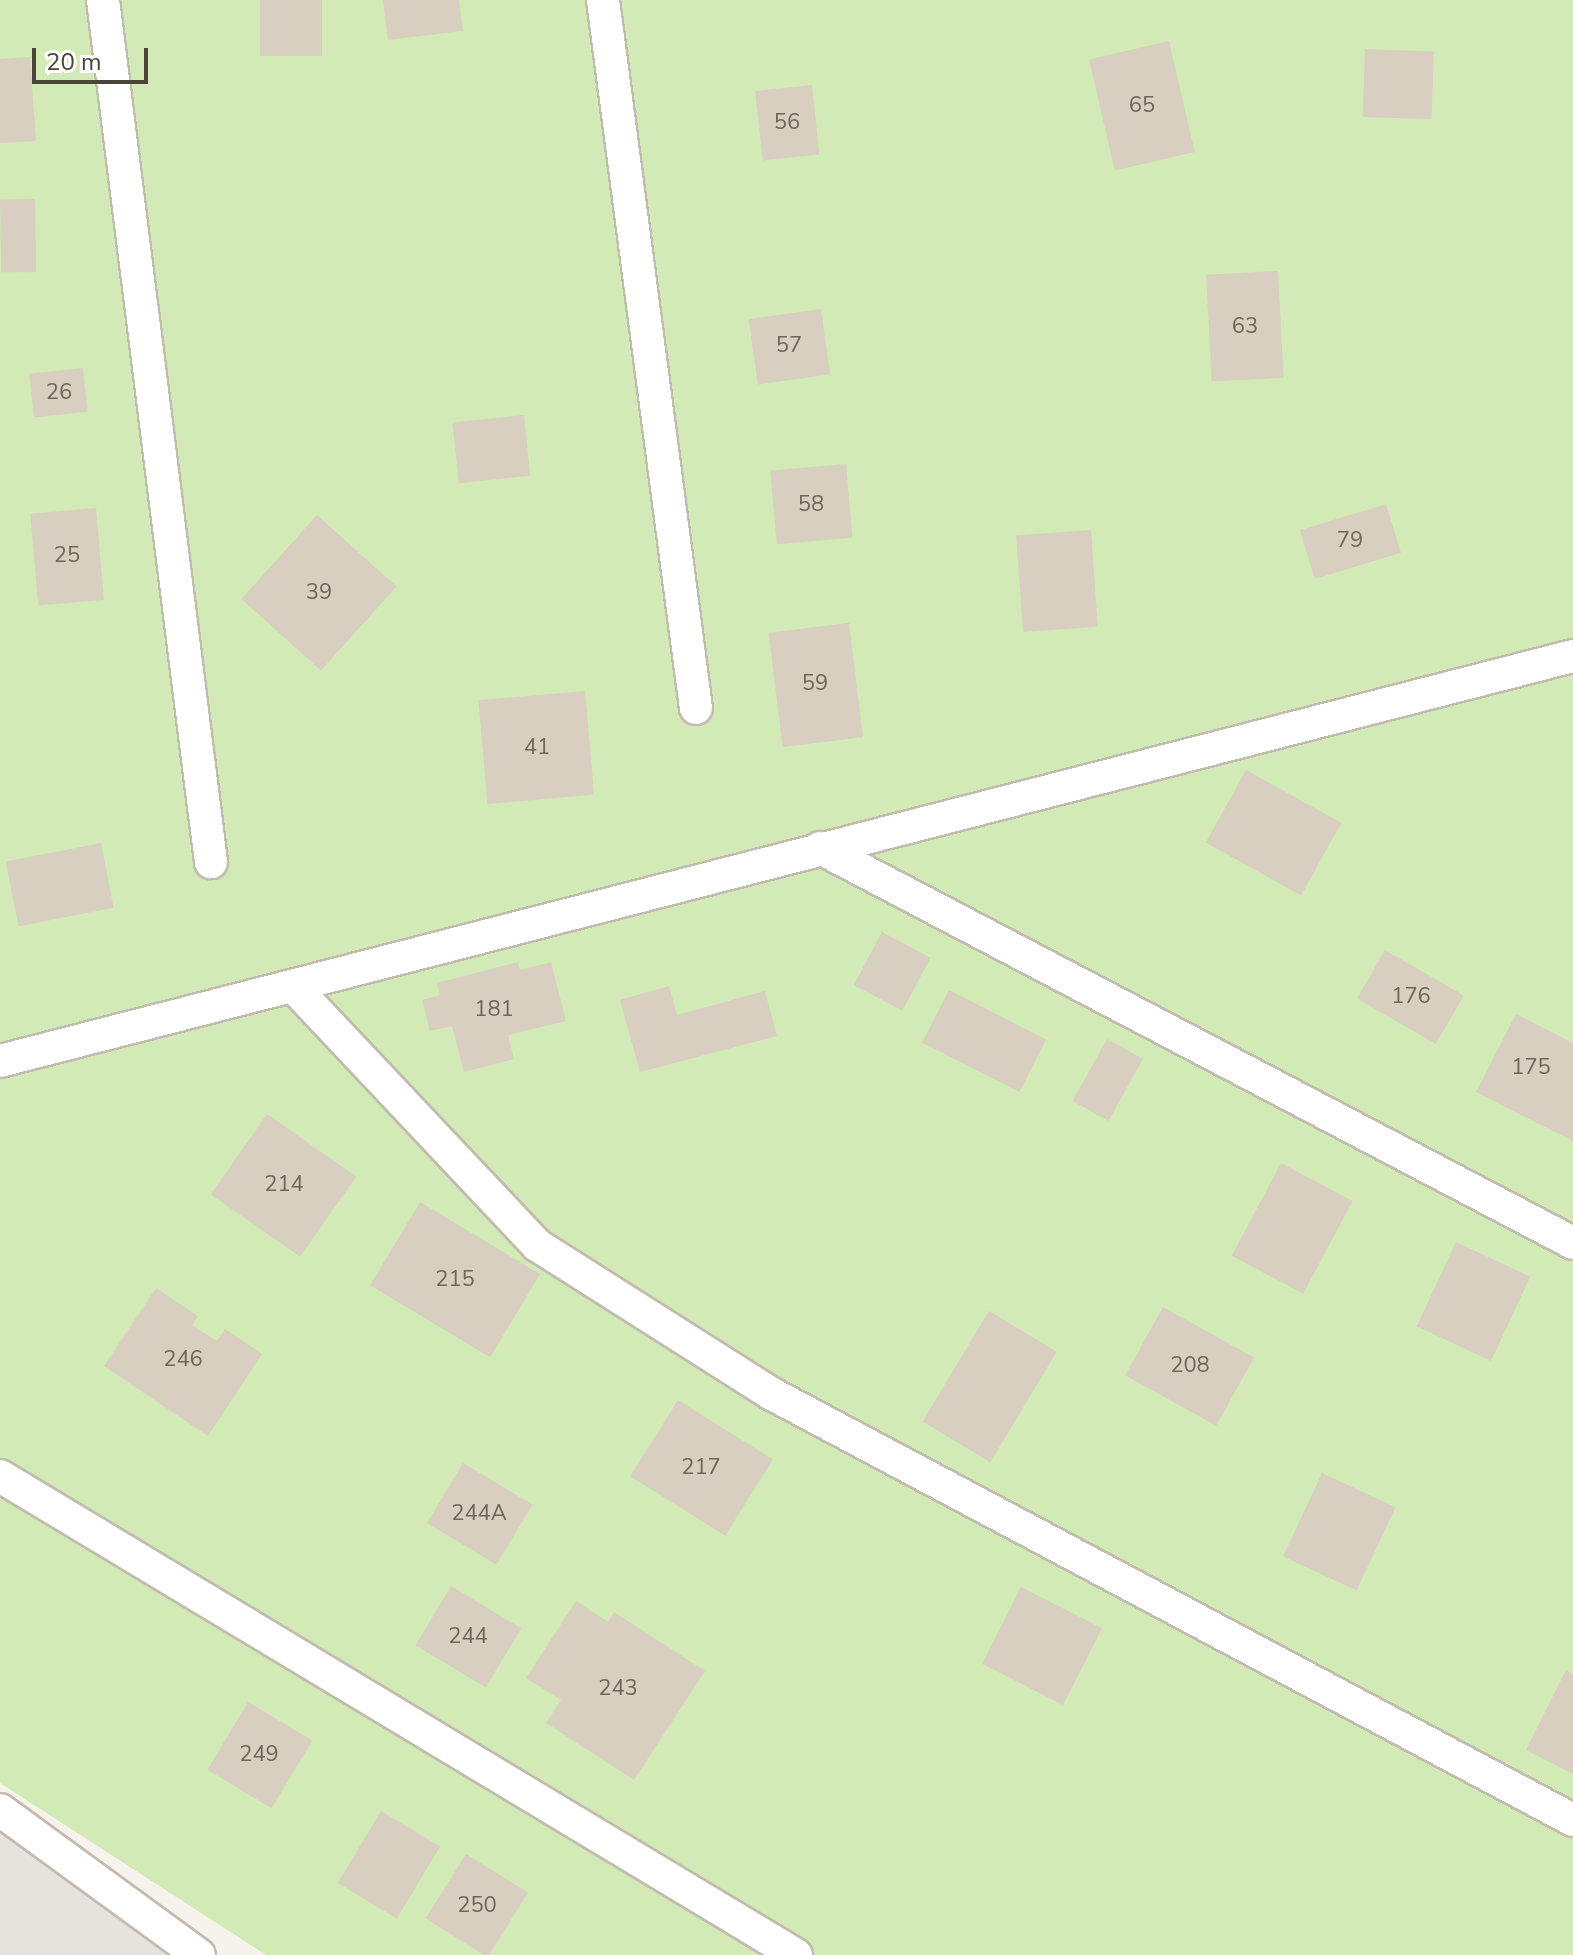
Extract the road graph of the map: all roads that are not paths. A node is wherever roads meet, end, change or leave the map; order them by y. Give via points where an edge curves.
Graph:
1 (103, 0) edge
2 (603, 0) edge
3 (1573, 656) edge
4 (696, 708) dead end
5 (820, 848) junction
6 (211, 862) dead end
7 (293, 986) junction
8 (0, 1061) edge
9 (1573, 1243) edge
10 (0, 1476) edge
11 (0, 1810) edge
12 (1573, 1820) edge
13 (199, 1955) edge
14 (796, 1955) edge

1 - 6 street
2 - 4 street
3 - 5 street
5 - 7 street
5 - 9 street
7 - 8 street
7 - 12 street via 537,1245 772,1394
10 - 14 street
11 - 13 street

